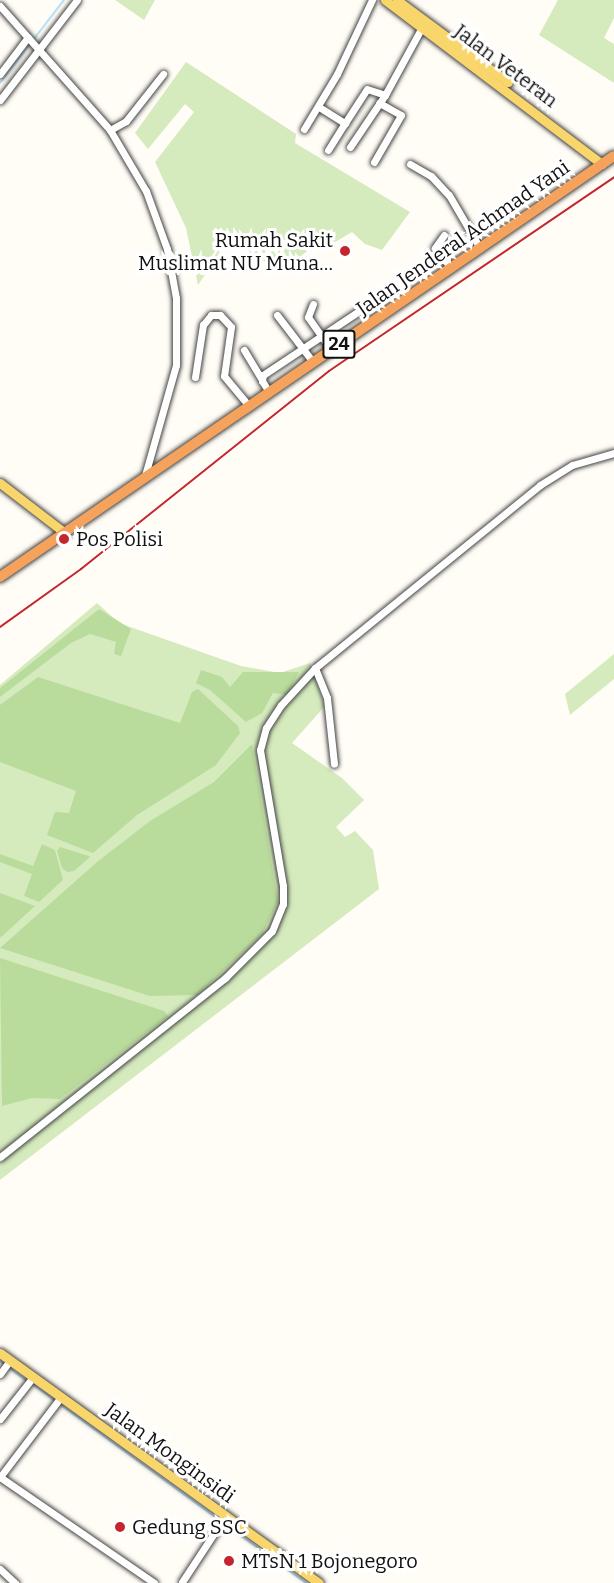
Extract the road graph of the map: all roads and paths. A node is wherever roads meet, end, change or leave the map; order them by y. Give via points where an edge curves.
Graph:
1 (77, 0) edge
2 (372, 0) edge
3 (386, 0) edge
4 (396, 0) edge
5 (0, 6) edge
6 (422, 27) junction
7 (28, 38) junction
8 (37, 48) junction
9 (0, 74) edge
10 (163, 74) dead end
11 (385, 95) junction
12 (0, 99) edge
13 (379, 103) junction
14 (319, 107) junction
15 (345, 123) junction
16 (304, 129) dead end
17 (110, 130) junction
18 (350, 147) dead end
19 (328, 150) dead end
20 (608, 160) edge
21 (374, 162) dead end
22 (410, 164) dead end
23 (444, 235) dead end
24 (480, 248) junction
25 (451, 268) junction
26 (313, 304) dead end
27 (362, 309) dead end
28 (277, 315) dead end
29 (322, 336) junction
30 (303, 348) junction
31 (244, 350) dead end
32 (332, 350) junction
33 (313, 362) junction
34 (195, 377) dead end
35 (261, 378) junction
36 (269, 392) junction
37 (249, 406) junction
38 (614, 453) edge
39 (144, 479) junction
40 (0, 483) edge
41 (65, 533) junction
42 (0, 577) edge
43 (315, 668) junction
44 (334, 764) dead end
45 (0, 1157) edge
46 (0, 1353) edge
47 (6, 1366) edge
48 (30, 1380) junction
49 (59, 1400) junction
50 (0, 1419) edge
51 (0, 1477) edge
52 (223, 1519) junction
53 (0, 1569) edge
54 (182, 1582) edge
55 (15, 1583) edge
56 (154, 1583) edge
57 (319, 1583) edge

1 - 8 street
2 - 14 street
3 - 6 main road, Jalan Veteran
4 - 20 main road, Jalan Veteran
5 - 7 street
6 - 11 street
6 - 20 main road, Jalan Veteran
7 - 8 street
7 - 9 street
8 - 12 street
8 - 17 street
10 - 17 street via 126,121
11 - 13 street
11 - 15 street via 367,89
13 - 18 street
13 - 21 street via 401,116
14 - 15 street
14 - 16 street
15 - 19 street
17 - 39 street via 157,216 176,298 176,365
20 - 24 highway, Jalan Jenderal Achmad Yani / 24
22 - 24 street via 441,185
23 - 25 street via 435,248
24 - 25 highway, Jalan Jenderal Achmad Yani / 24
25 - 32 highway, Jalan Jenderal Achmad Yani / 24
26 - 29 street via 308,317
27 - 29 street
28 - 30 street
29 - 30 street
29 - 32 street
30 - 33 street
30 - 35 street
31 - 35 street
32 - 33 highway, Jalan Jenderal Achmad Yani / 24
33 - 36 highway, Jalan Jenderal Achmad Yani / 24
34 - 37 street via 203,325 211,315 219,315 231,327 224,376
35 - 36 street
36 - 37 highway, Jalan Jenderal Achmad Yani / 24
37 - 39 highway, Jalan Jenderal Achmad Yani / 24
38 - 43 street via 572,465 540,485
39 - 41 highway, Jalan Jenderal Achmad Yani / 24
40 - 41 main road
41 - 42 highway, 24
43 - 44 street via 327,698
43 - 45 street via 276,711 261,742 283,886 283,904 272,931 217,984
46 - 47 main road, Jalan Monginsidi
47 - 48 main road, Jalan Monginsidi
48 - 49 main road, Jalan Monginsidi
48 - 50 street
49 - 51 street
49 - 52 main road, Jalan Monginsidi
51 - 56 street
52 - 54 street
52 - 57 main road, Jalan Monginsidi
53 - 55 street

